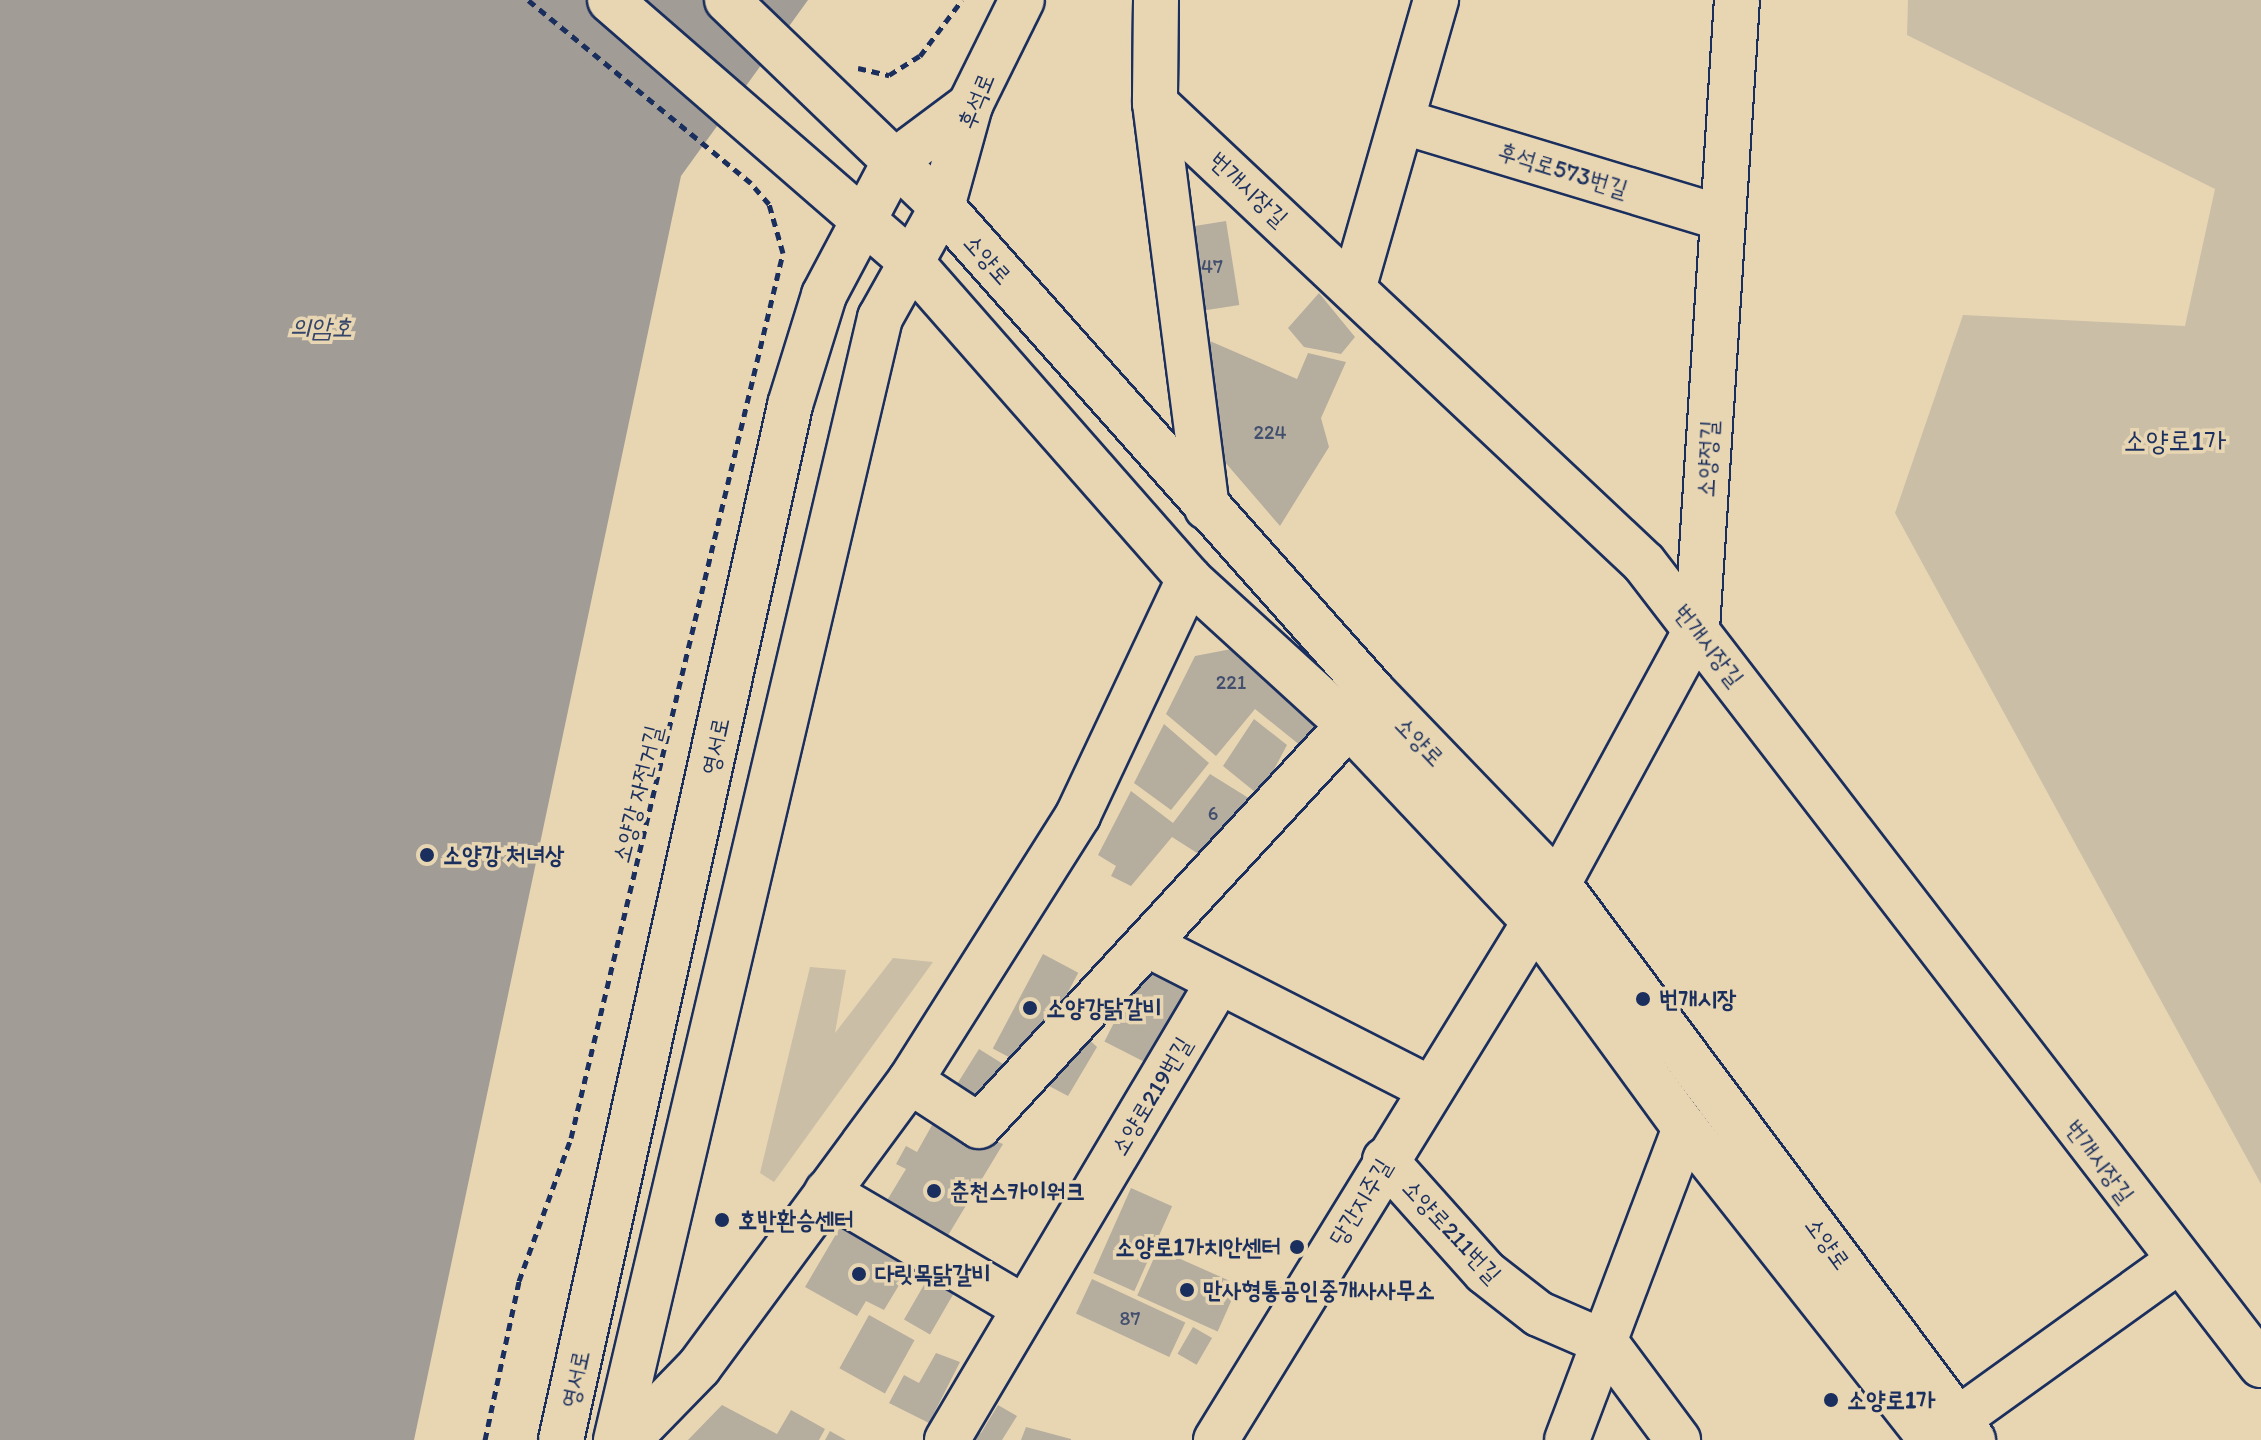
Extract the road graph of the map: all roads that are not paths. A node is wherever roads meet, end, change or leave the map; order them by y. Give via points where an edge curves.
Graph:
1 (610, 0) edge
2 (727, 0) edge
3 (1022, 0) edge
4 (1156, 0) edge
5 (1436, 0) edge
6 (1737, 0) edge
7 (1155, 103) junction
8 (970, 105) junction
9 (1404, 122) junction
10 (895, 161) junction
11 (942, 207) junction
12 (863, 218) junction
13 (1721, 218) junction
14 (909, 260) junction
15 (1354, 286) junction
16 (1207, 508) junction
17 (1189, 579) junction
18 (1697, 628) junction
19 (1349, 725) junction
20 (1558, 884) junction
21 (1534, 921) junction
22 (1152, 947) junction
23 (1218, 983) junction
24 (910, 1081) junction
25 (1429, 1088) junction
26 (1685, 1128) junction
27 (1385, 1160) junction
28 (827, 1192) junction
29 (2177, 1262) junction
30 (1025, 1308) junction
31 (1606, 1343) junction
32 (2261, 1365) edge
33 (1954, 1433) edge
34 (561, 1440) edge
35 (616, 1440) edge
36 (628, 1440) edge
37 (947, 1440) edge
38 (1216, 1440) edge
39 (1567, 1440) edge
40 (1678, 1440) edge

1 - 12 street, 소양로
2 - 10 street, 소양로
3 - 8 street, 후석로
4 - 7 street
5 - 9 street
6 - 13 street, 소양정길
7 - 15 street, 번개시장길
7 - 16 street
8 - 10 street, 영서로
8 - 11 street, 후석로
9 - 13 street, 후석로573번길
9 - 15 street
10 - 11 street, 소양로
10 - 12 street, 영서로
11 - 14 street
11 - 16 street, 소양로
12 - 14 street, 소양로
12 - 34 street, 영서로 via 824,295 790,405
13 - 18 street, 소양정길
14 - 17 street, 소양로
14 - 35 street via 880,318
15 - 18 street, 번개시장길 via 1644,563
16 - 20 street, 소양로
17 - 19 street, 소양로
17 - 24 street via 1078,815
18 - 20 street, 소양정길
18 - 29 street, 번개시장길
19 - 21 street, 소양로
19 - 22 street
20 - 21 street, 당간지주길
20 - 33 street, 소양로
21 - 25 street, 당간지주길
21 - 26 street, 소양로
22 - 23 street
22 - 24 street via 979,1126
23 - 25 street
23 - 30 street, 소양로219번길
24 - 28 street
25 - 27 street, 당간지주길
26 - 31 street
26 - 33 street, 소양로
27 - 31 street, 소양로211번길 via 1485,1272 1539,1314
27 - 38 street, 당간지주길
28 - 30 street
28 - 36 street via 699,1367
29 - 32 street, 번개시장길
29 - 33 street
30 - 37 street, 소양로219번길
31 - 39 street
31 - 40 street

